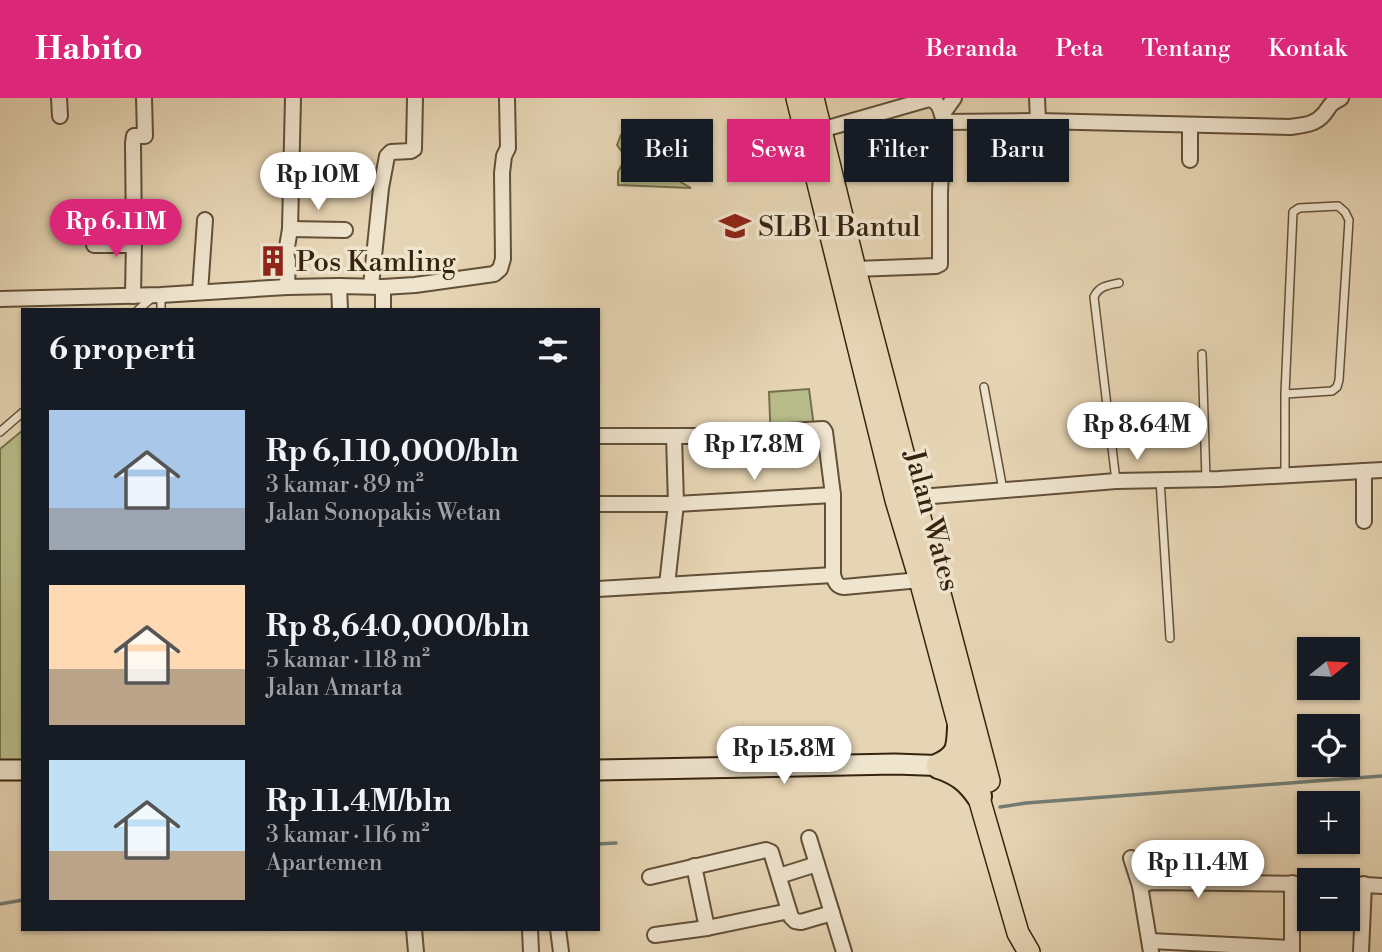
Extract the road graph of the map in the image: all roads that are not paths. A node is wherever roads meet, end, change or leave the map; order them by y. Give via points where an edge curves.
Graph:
1 (59, 98) edge
2 (144, 98) edge
3 (293, 98) edge
4 (415, 98) edge
5 (507, 98) edge
6 (797, 98) edge
7 (813, 98) edge
8 (954, 98) edge
9 (1037, 98) edge
10 (1341, 98) edge
11 (60, 116) dead end
12 (818, 119) edge
13 (859, 119) edge
14 (943, 119) edge
15 (944, 119) edge
16 (1038, 119) edge
17 (1069, 122) edge
18 (1189, 125) junction
19 (1190, 160) dead end
20 (830, 167) edge
21 (941, 182) edge
22 (205, 220) dead end
23 (290, 229) junction
24 (345, 230) dead end
25 (94, 245) dead end
26 (134, 245) junction
27 (855, 269) junction
28 (1119, 283) dead end
29 (339, 286) junction
30 (287, 287) junction
31 (377, 287) junction
32 (200, 292) junction
33 (0, 299) edge
34 (159, 300) edge
35 (136, 303) edge
36 (340, 308) edge
37 (382, 308) edge
38 (1202, 354) dead end
39 (984, 387) dead end
40 (1285, 394) junction
41 (21, 414) edge
42 (0, 432) edge
43 (600, 436) edge
44 (674, 436) junction
45 (1382, 470) edge
46 (1364, 471) junction
47 (1284, 475) junction
48 (1160, 479) junction
49 (1206, 479) junction
50 (1116, 481) junction
51 (1003, 489) junction
52 (833, 495) junction
53 (905, 498) junction
54 (600, 504) edge
55 (676, 504) junction
56 (1364, 521) dead end
57 (833, 575) junction
58 (920, 580) junction
59 (667, 585) junction
60 (600, 589) edge
61 (1170, 638) dead end
62 (960, 728) junction
63 (939, 765) junction
64 (978, 766) junction
65 (0, 770) edge
66 (21, 770) edge
67 (600, 770) edge
68 (979, 796) junction
69 (809, 838) dead end
70 (1131, 858) dead end
71 (817, 864) junction
72 (694, 866) junction
73 (779, 876) junction
74 (650, 877) dead end
75 (1292, 883) junction
76 (1297, 883) edge
77 (1360, 884) edge
78 (1364, 884) junction
79 (1140, 886) junction
80 (1382, 886) edge
81 (789, 911) junction
82 (832, 913) junction
83 (707, 928) junction
84 (414, 931) edge
85 (530, 931) edge
86 (558, 931) edge
87 (655, 935) dead end
88 (1151, 947) edge
89 (1223, 948) edge
90 (1292, 950) edge
91 (416, 952) edge
92 (531, 952) edge
93 (561, 952) edge
94 (844, 952) edge
95 (1029, 952) edge
96 (1361, 952) edge

1 - 11 street
2 - 26 street via 145,136 134,136 133,143
3 - 23 street
4 - 31 street via 414,149 387,156 381,188
5 - 31 street via 500,269 494,274
6 - 53 main road, Jalan Wates
7 - 12 main road, Jalan Wates
8 - 15 street
9 - 16 street
10 - 18 street via 1307,125
13 - 14 street via 929,99 939,105
17 - 18 street
18 - 19 street
20 - 27 main road, Jalan Wates
21 - 27 street via 940,264
22 - 32 street
23 - 24 street
23 - 30 street
25 - 26 street
26 - 35 street
27 - 53 main road, Jalan Wates
28 - 50 lane via 1104,286 1094,297
29 - 30 street
29 - 31 street
29 - 36 street
30 - 32 street
31 - 37 street
32 - 34 street
33 - 35 street
34 - 35 street
38 - 49 lane
39 - 51 lane
40 - 40 lane via 1332,391 1339,380 1349,220 1338,206 1293,212
40 - 47 lane
41 - 42 lane
43 - 44 street
44 - 52 street via 823,429
44 - 55 street
45 - 46 street
46 - 47 street
46 - 56 street
47 - 49 street
48 - 49 street
48 - 50 street
48 - 61 lane
50 - 51 street
51 - 53 street
52 - 55 street
52 - 57 street
53 - 58 main road, Jalan Wates
53 - 64 main road, Jalan Wates
54 - 55 street
55 - 59 street
57 - 58 street via 835,583 844,587
57 - 59 street
58 - 62 main road, Jalan Wates
59 - 60 street
62 - 63 highway via 957,752
62 - 64 main road, Jalan Wates
63 - 64 main road
63 - 67 main road
63 - 68 highway via 959,775
64 - 68 main road, Jalan Wates
64 - 95 main road, Jalan Wates via 1031,931
65 - 66 main road
68 - 95 main road, Jalan Wates via 1018,933
69 - 71 street
70 - 79 street
71 - 73 street
71 - 82 street
72 - 73 street via 766,850 771,852
72 - 74 street
72 - 83 street
73 - 81 street
75 - 76 street
75 - 79 street via 1151,882
75 - 90 street
77 - 78 street
78 - 80 street
78 - 96 street
79 - 88 street
81 - 82 street via 801,922
81 - 83 street
82 - 94 street
83 - 87 street
84 - 91 street
85 - 92 street
86 - 93 street
88 - 89 street
89 - 90 street

